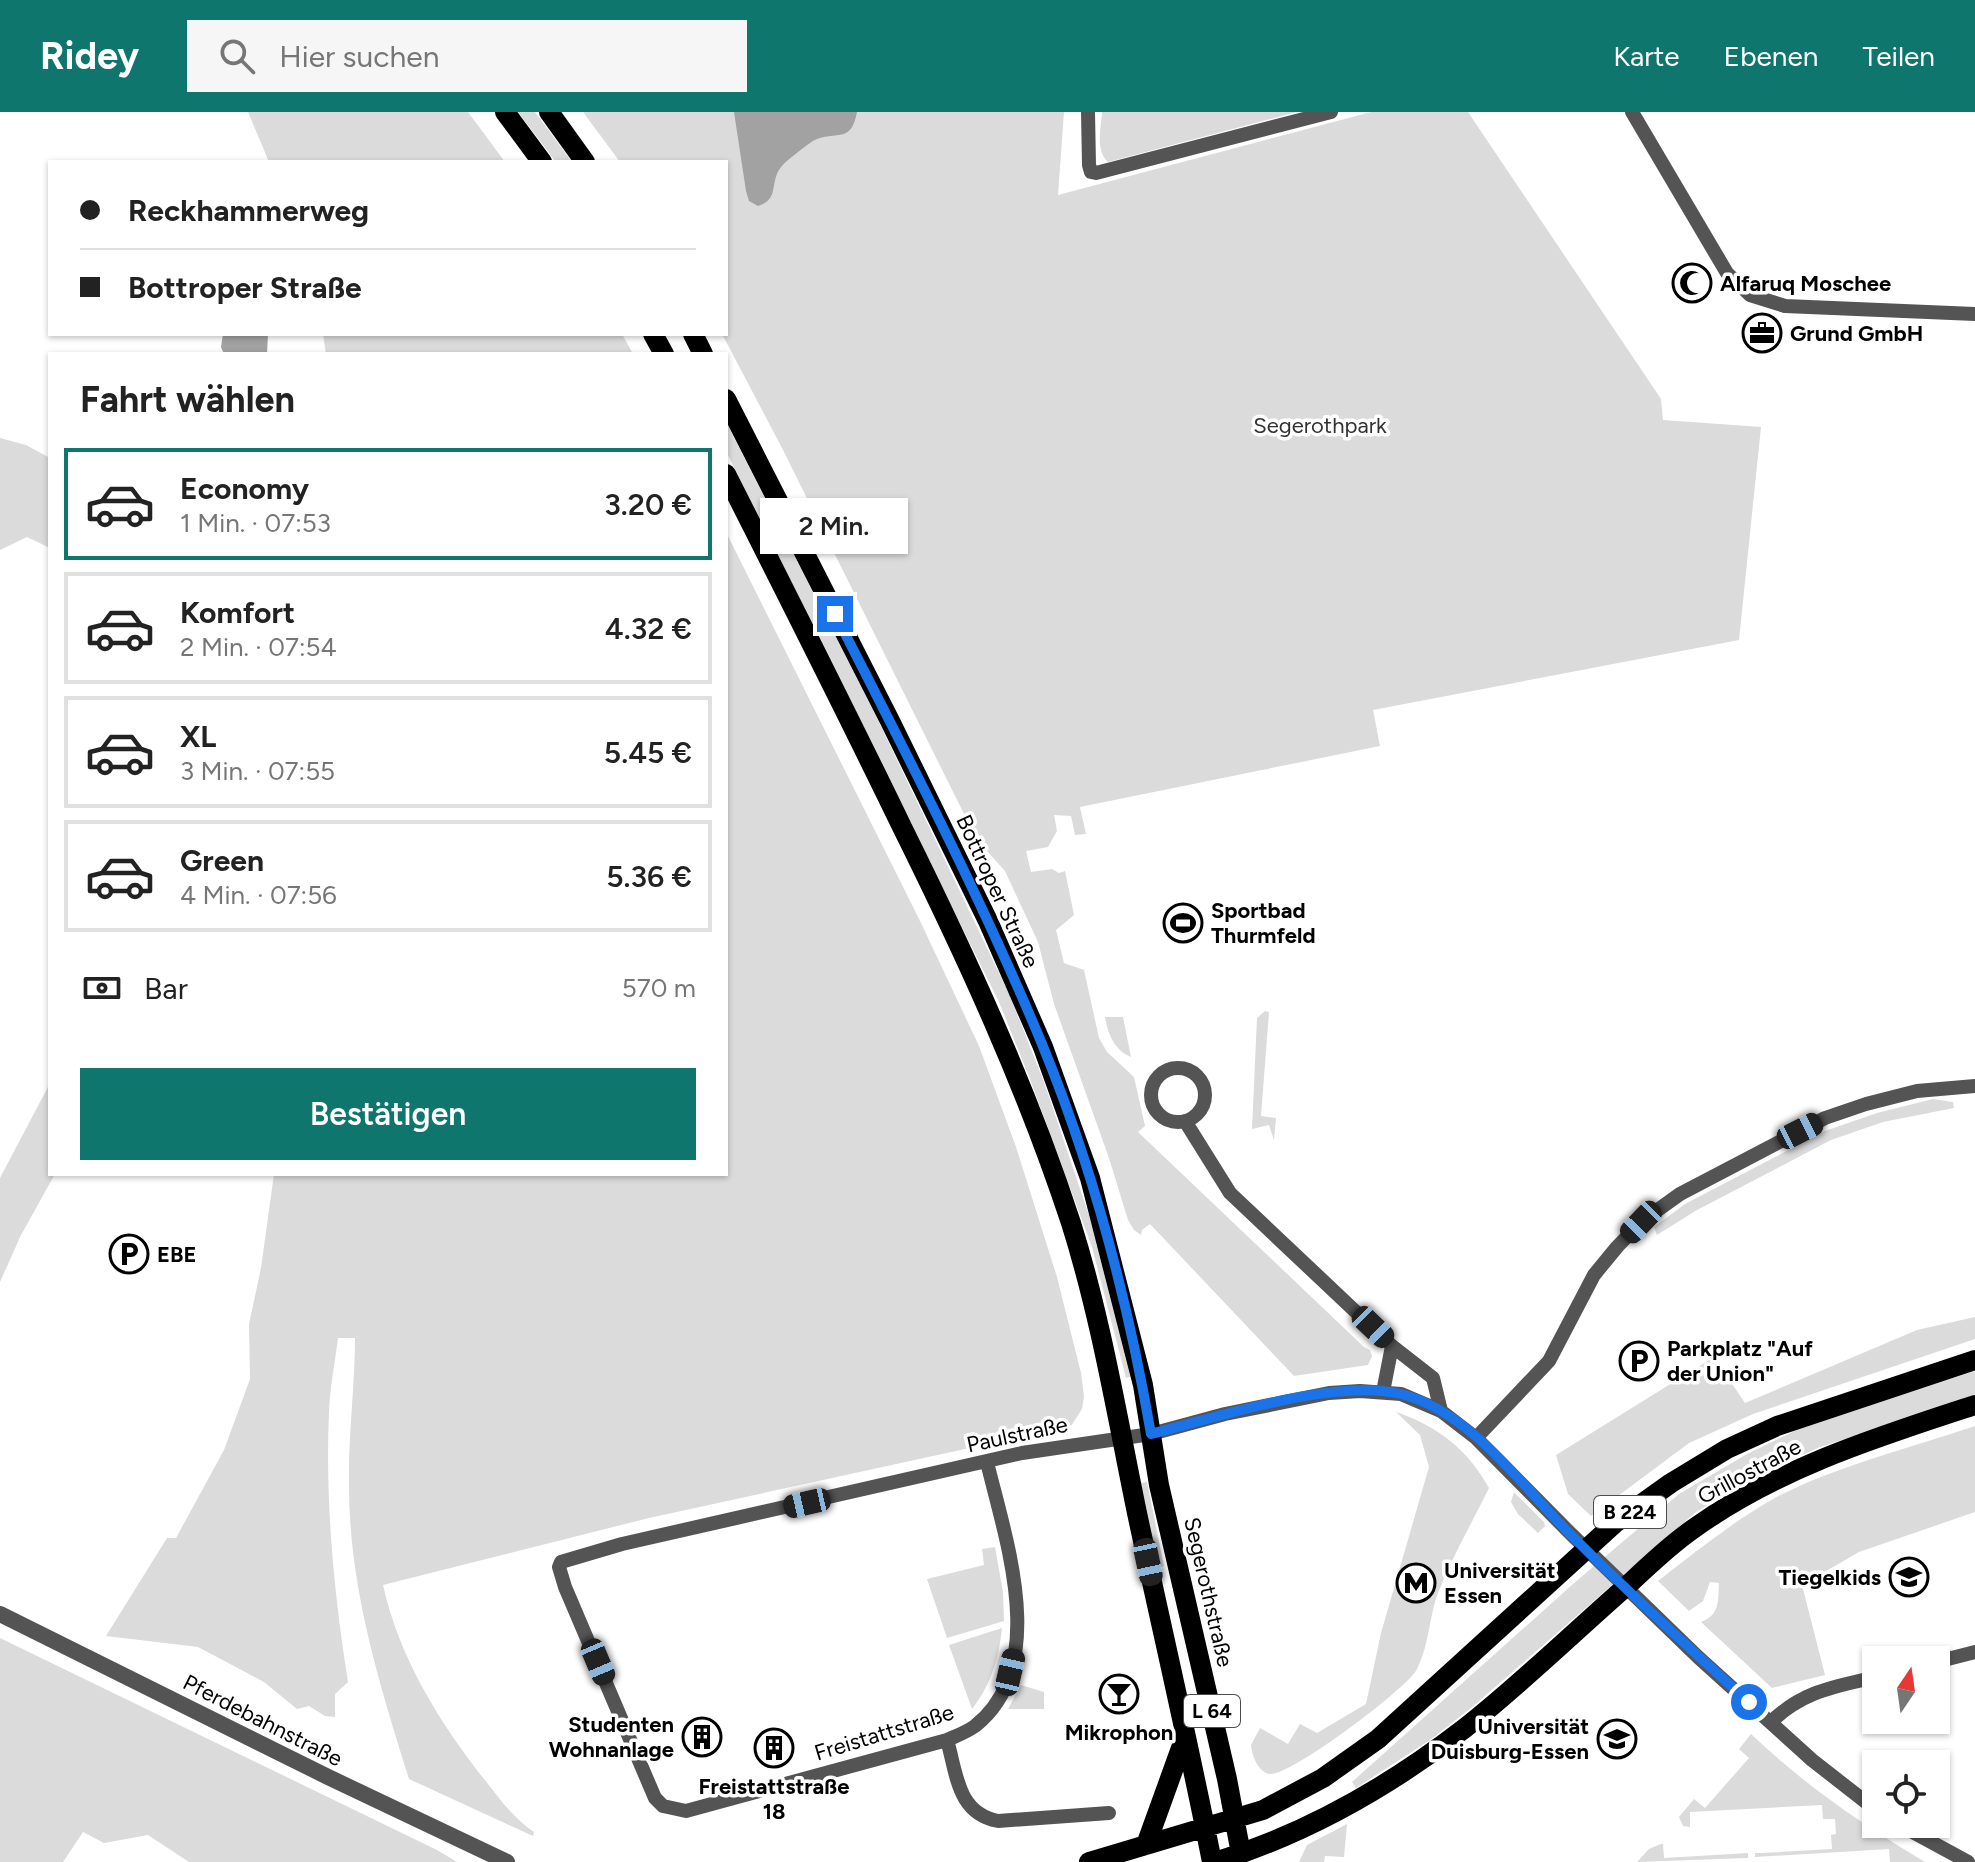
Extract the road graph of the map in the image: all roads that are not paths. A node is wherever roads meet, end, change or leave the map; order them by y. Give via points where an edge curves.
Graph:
1 (505, 112) edge
2 (549, 112) edge
3 (1088, 112) edge
4 (1331, 112) edge
5 (1632, 112) edge
6 (541, 160) edge
7 (584, 160) edge
8 (1975, 314) edge
9 (728, 403) edge
10 (728, 478) edge
11 (1975, 1086) edge
12 (1185, 1121) dead end
13 (1392, 1346) junction
14 (1975, 1360) edge
15 (1383, 1392) junction
16 (1975, 1405) edge
17 (1441, 1411) junction
18 (1151, 1434) junction
19 (1124, 1438) junction
20 (1476, 1438) junction
21 (987, 1462) junction
22 (0, 1614) edge
23 (1975, 1652) edge
24 (1950, 1658) edge
25 (1862, 1680) edge
26 (1771, 1722) junction
27 (1185, 1737) junction
28 (947, 1740) junction
29 (1862, 1800) edge
30 (674, 1810) joint
31 (1109, 1813) dead end
32 (1235, 1819) junction
33 (1205, 1828) junction
34 (1924, 1838) edge
35 (1146, 1845) junction
36 (1241, 1854) junction
37 (507, 1862) edge
38 (1089, 1862) edge
39 (1214, 1862) edge
40 (1968, 1862) edge

1 - 6 main road
2 - 7 main road
3 - 4 street via 1087,145 1091,172 1096,173
5 - 8 street via 1727,273 1750,295 1785,306
9 - 18 main road, Bottroper Straße / L 64 via 981,906 1043,1047 1108,1242
10 - 19 main road, L 64 via 948,919 1011,1059 1072,1228
11 - 20 street via 1917,1091 1825,1118 1680,1194 1617,1247 1594,1275 1549,1361
12 - 13 street via 1230,1193
13 - 15 street
13 - 17 street via 1433,1378
14 - 32 main road, Grillostraße / B 224 via 1777,1426 1671,1483 1615,1523 1378,1739 1287,1799
15 - 17 street, Paulstraße
15 - 18 street, Paulstraße via 1329,1393
16 - 36 main road, Grillostraße / B 224 via 1837,1452 1742,1497 1691,1530 1466,1727 1407,1769 1311,1824
17 - 20 street, Paulstraße
18 - 19 street, Paulstraße
18 - 32 main road, Segerothstraße / L 64
19 - 21 street, Paulstraße
19 - 27 main road, L 64
20 - 26 street, Paulstraße
21 - 28 street, Freistattstraße via 1015,1575 1015,1650 1005,1686 986,1715
21 - 30 street, Paulstraße via 561,1562 565,1587 655,1798
22 - 37 street, Pferdebahnstraße
23 - 24 street
25 - 26 street via 1809,1693
26 - 29 street, Paulstraße
27 - 33 main road, L 64
27 - 35 main road
28 - 30 street, Freistattstraße
28 - 31 street via 963,1796 984,1818
32 - 33 main road, B 224
32 - 36 main road, Segerothstraße / L 64
33 - 35 main road, B 224
33 - 39 main road, L 64
34 - 40 street
35 - 38 main road, B 224
36 - 39 main road, Grillostraße / B 224

